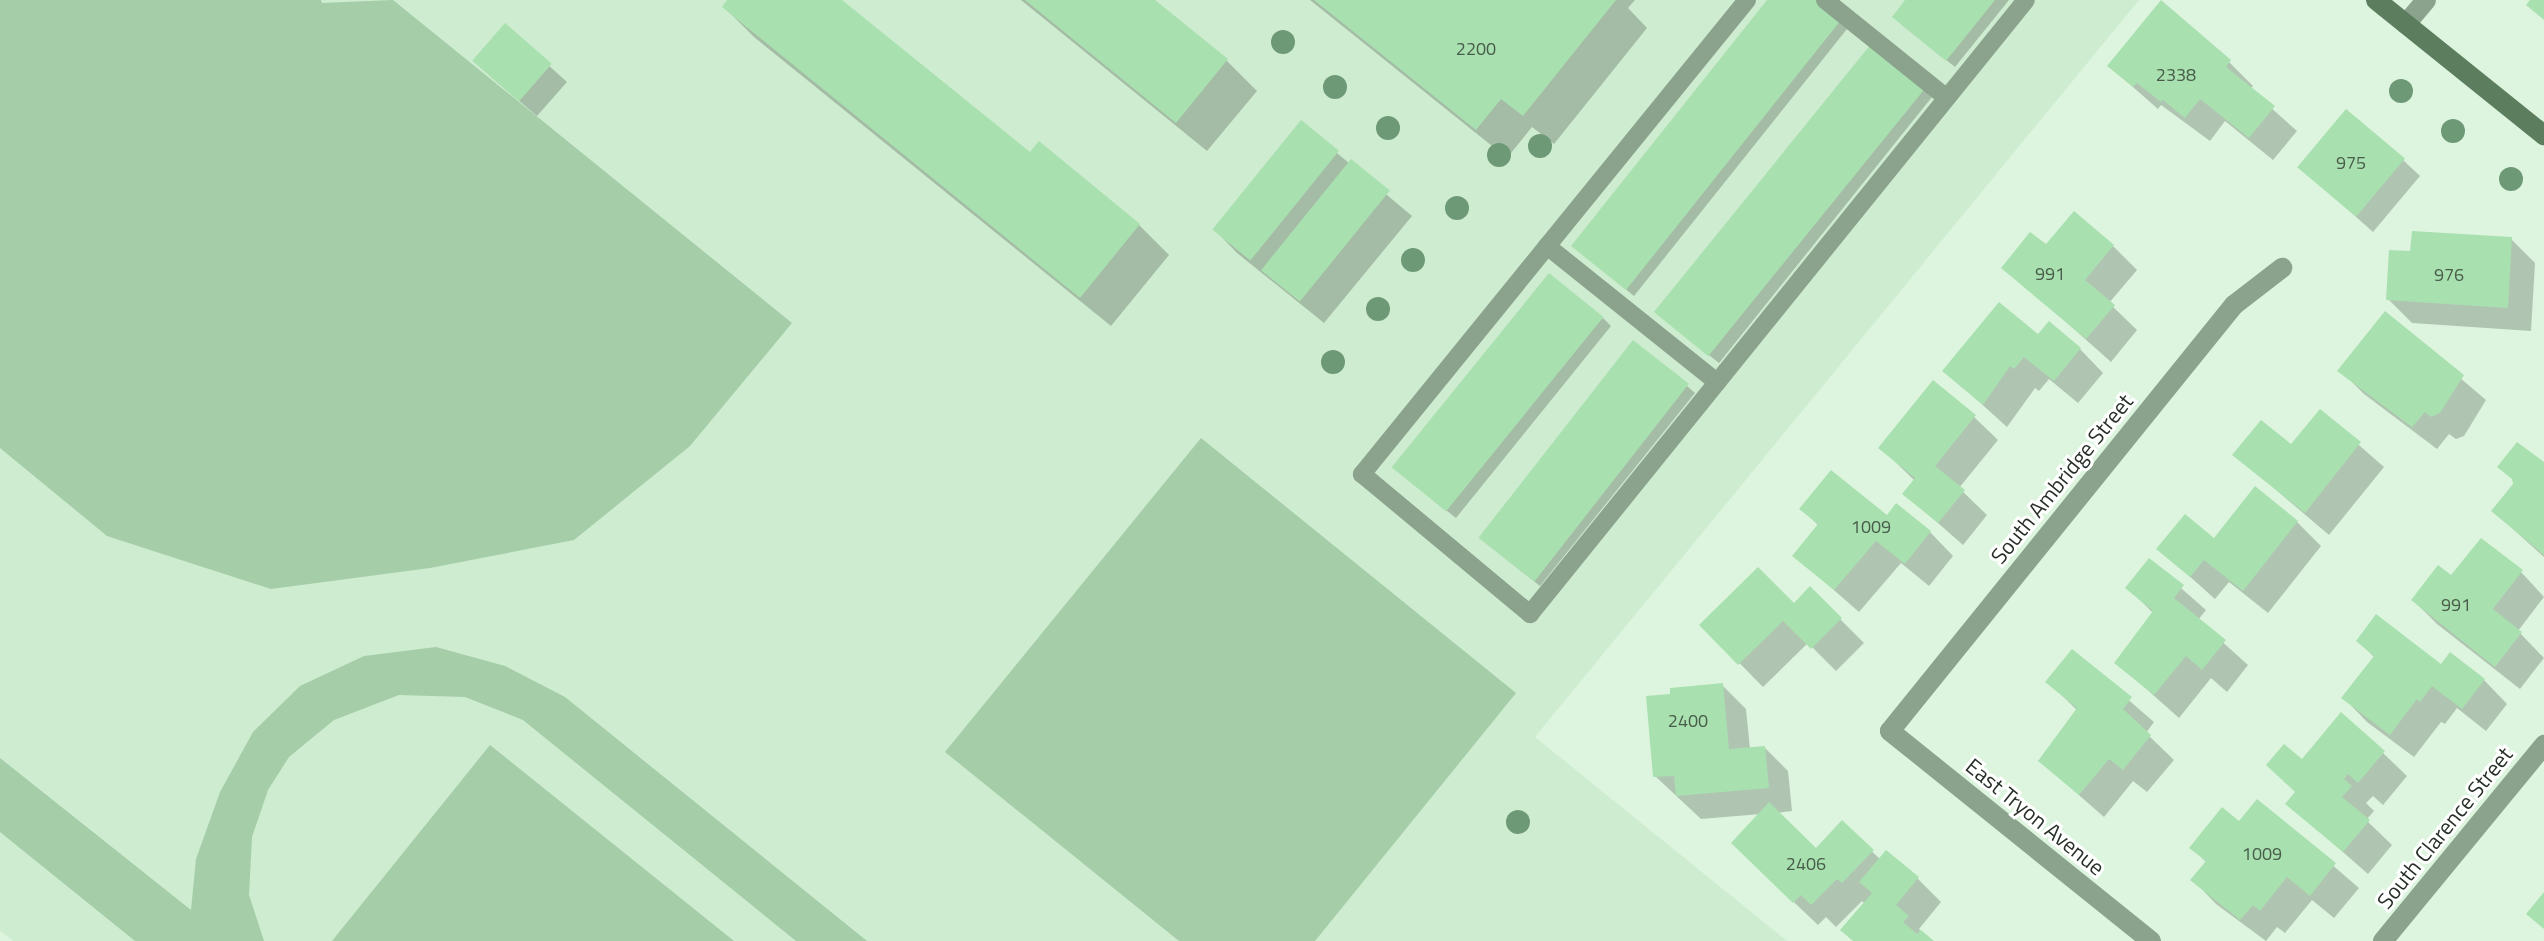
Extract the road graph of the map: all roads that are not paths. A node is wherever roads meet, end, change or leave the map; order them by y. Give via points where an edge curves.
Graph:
1 (1747, 0) edge
2 (1825, 0) edge
3 (2026, 0) edge
4 (2376, 0) edge
5 (2426, 0) edge
6 (2406, 24) junction
7 (1947, 98) junction
8 (2544, 135) edge
9 (1547, 246) junction
10 (2282, 268) dead end
11 (1717, 382) junction
12 (1890, 731) joint
13 (2544, 745) edge
14 (2151, 941) edge
15 (2383, 941) edge

1 - 9 lane
2 - 7 lane
3 - 7 lane
4 - 6 street
5 - 6 street
6 - 8 street
7 - 11 lane
9 - 11 lane
9 - 11 lane via 1362,474 1530,614
10 - 12 street, South Ambridge Street via 2234,305
12 - 14 street, East Tryon Avenue
13 - 15 street, South Clarence Street

